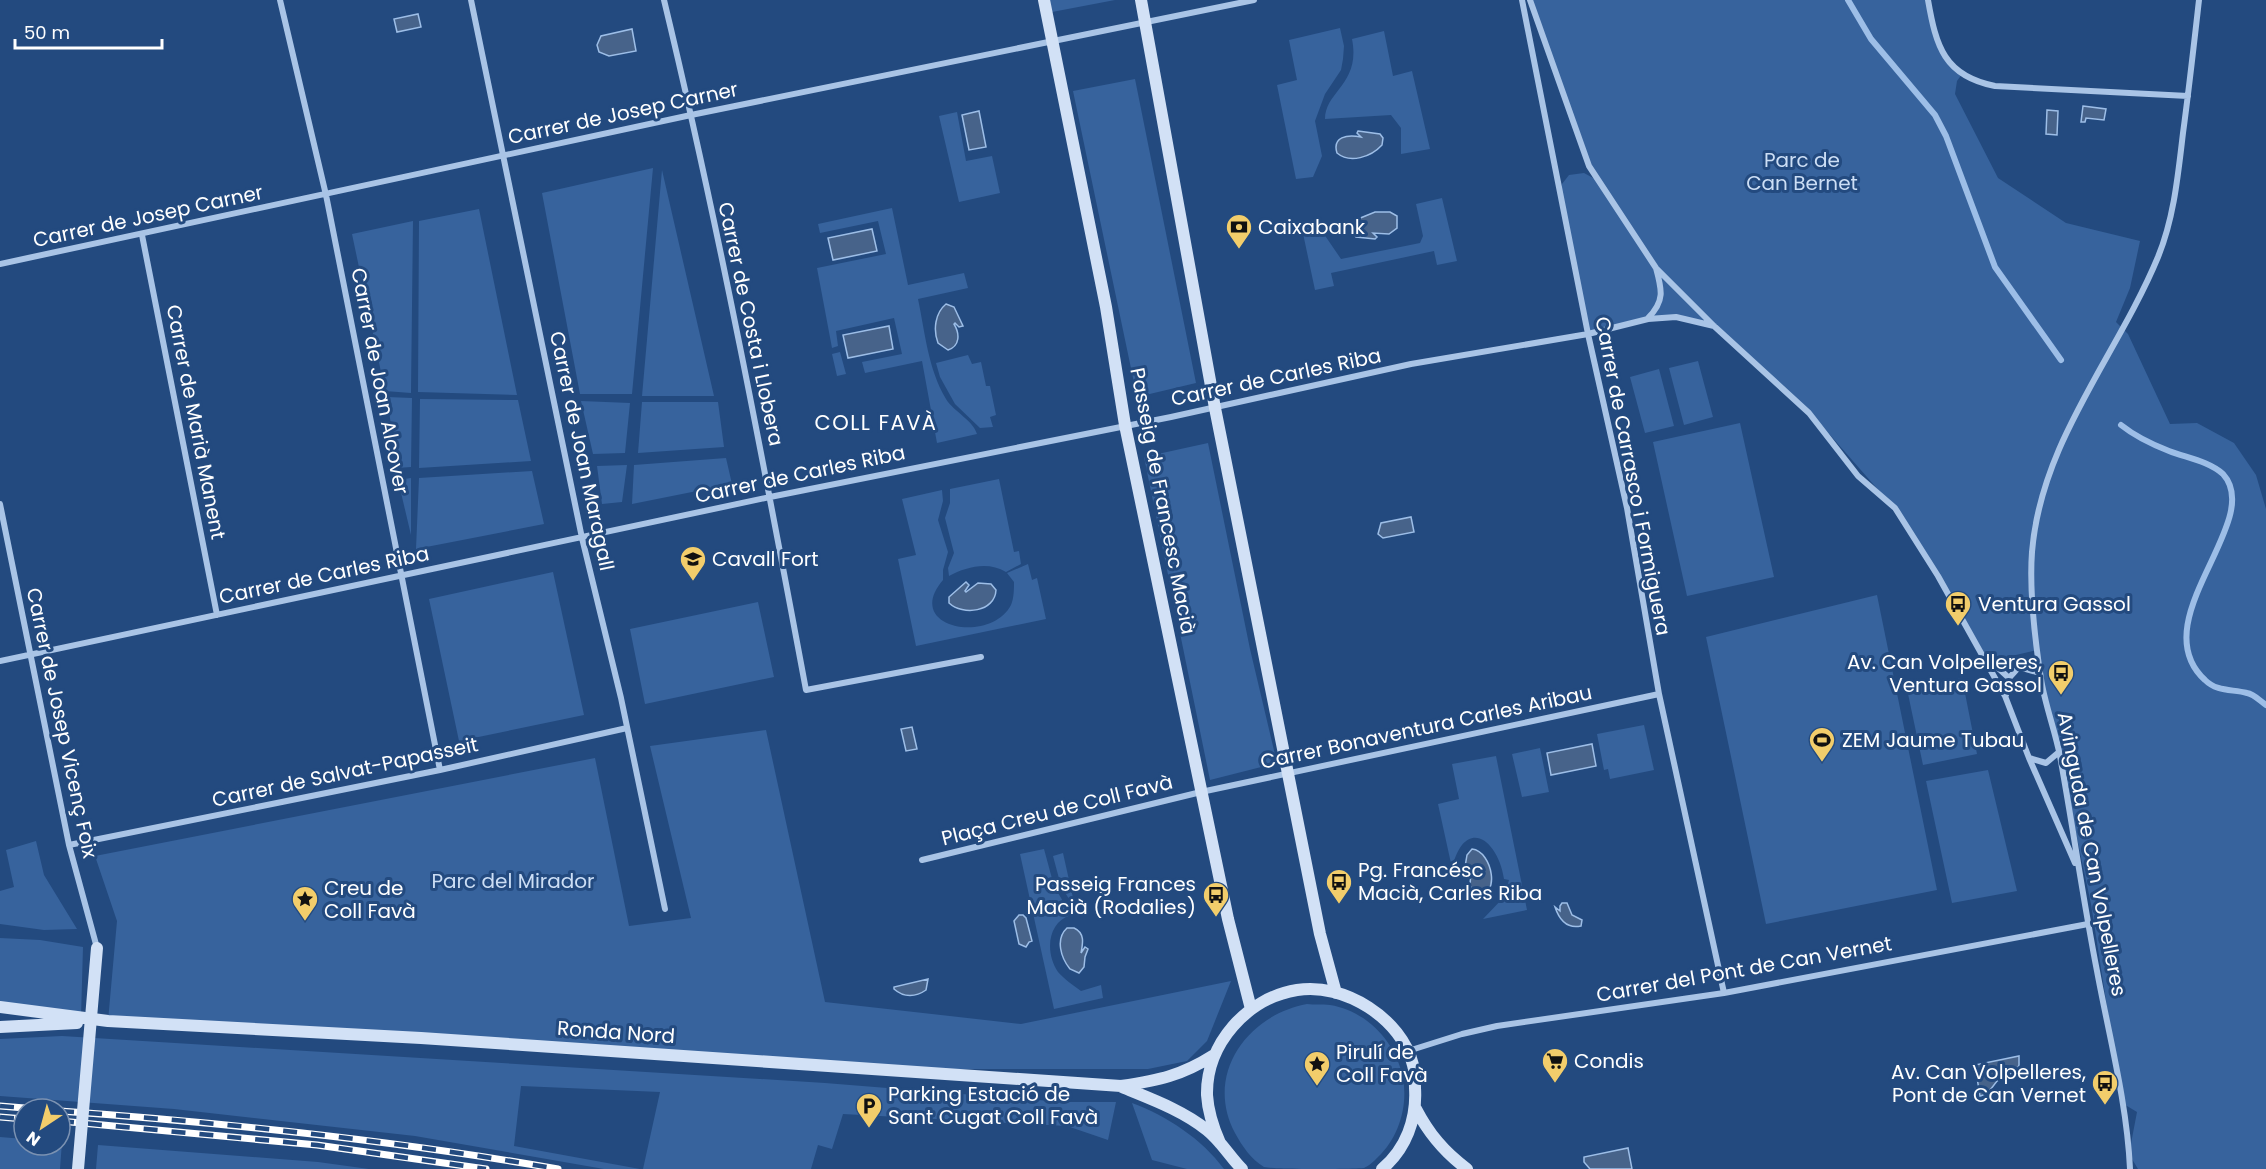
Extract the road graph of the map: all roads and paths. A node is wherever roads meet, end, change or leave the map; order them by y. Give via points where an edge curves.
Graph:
1 (280, 0) edge
2 (471, 0) edge
3 (664, 0) edge
4 (1044, 0) edge
5 (1141, 0) edge
6 (1254, 0) edge
7 (1522, 0) edge
8 (1530, 0) edge
9 (1928, 0) edge
10 (2199, 0) edge
11 (1145, 23) junction
12 (1052, 42) junction
13 (2188, 96) junction
14 (691, 114) junction
15 (504, 156) junction
16 (326, 195) junction
17 (142, 235) junction
18 (0, 264) edge
19 (1656, 267) junction
20 (1648, 319) junction
21 (1714, 326) junction
22 (1588, 334) junction
23 (1215, 408) junction
24 (1125, 425) junction
25 (770, 497) junction
26 (0, 504) edge
27 (582, 538) junction
28 (401, 574) junction
29 (218, 615) junction
30 (1980, 651) junction
31 (31, 654) junction
32 (981, 657) dead end
33 (0, 660) edge
34 (2040, 673) junction
35 (2009, 678) junction
36 (1659, 694) junction
37 (2006, 696) junction
38 (627, 728) junction
39 (2059, 752) junction
40 (2029, 758) junction
41 (440, 770) junction
42 (1288, 774) junction
43 (1201, 792) junction
44 (69, 845) junction
45 (922, 860) dead end
46 (2079, 871) junction
47 (665, 909) dead end
48 (2088, 924) junction
49 (97, 948) joint
50 (1335, 993) junction
51 (1724, 993) junction
52 (0, 1007) edge
53 (1251, 1009) junction
54 (108, 1021) junction
55 (0, 1027) edge
56 (1408, 1052) junction
57 (1214, 1055) junction
58 (1121, 1086) junction
59 (1416, 1109) junction
60 (1220, 1143) junction
61 (78, 1169) edge
62 (1242, 1169) edge
63 (1382, 1169) edge
64 (1467, 1169) edge
65 (2130, 1169) edge

1 - 16 street, Carrer de Joan Alcover
2 - 15 street, Carrer de Joan Maragall
3 - 14 street, Carrer de Costa i Llobera
4 - 12 street, Passeig de Francesc Macià
5 - 11 street
6 - 11 street, Carrer de Josep Carner
7 - 22 street, Carrer de Carrasco i Formiguera
8 - 19 street via 1589,166
9 - 13 street via 1940,50 1974,82
10 - 13 street, Avinguda de Can Volpelleres
11 - 12 street, Carrer de Josep Carner
11 - 23 street
12 - 14 street, Carrer de Josep Carner
12 - 24 street, Passeig de Francesc Macià via 1106,307
13 - 34 street, Avinguda de Can Volpelleres via 2170,223 2159,256 2082,399 2046,486 2032,552
14 - 15 street, Carrer de Josep Carner
14 - 25 street, Carrer de Costa i Llobera
15 - 16 street, Carrer de Josep Carner
15 - 27 street, Carrer de Joan Maragall
16 - 17 street, Carrer de Josep Carner
16 - 28 street, Carrer de Joan Alcover
17 - 18 street, Carrer de Josep Carner
17 - 29 street, Carrer de Marià Manent
19 - 20 street via 1661,301
19 - 21 street
20 - 21 street, Carrer de Carles Riba via 1676,316
20 - 22 street, Carrer de Carles Riba
21 - 30 street via 1809,413 1858,476 1895,508
22 - 23 street, Carrer de Carles Riba via 1411,364
22 - 36 street, Carrer de Carrasco i Formiguera via 1628,508
23 - 24 street, Carrer de Carles Riba
23 - 42 street
24 - 25 street, Carrer de Carles Riba
24 - 43 street, Passeig de Francesc Macià
25 - 27 street, Carrer de Carles Riba
25 - 32 street, Carrer de Costa i Llobera via 806,690
26 - 31 street, Carrer de Josep Vicenç Foix
27 - 28 street, Carrer de Carles Riba
27 - 38 street, Carrer de Joan Maragall
28 - 29 street, Carrer de Carles Riba
28 - 41 street, Carrer de Joan Alcover
29 - 31 street, Carrer de Carles Riba
30 - 35 street
30 - 37 street
31 - 33 street, Carrer de Carles Riba
31 - 44 street, Carrer de Josep Vicenç Foix
34 - 35 street via 2019,667
34 - 39 street, Avinguda de Can Volpelleres
35 - 37 street
36 - 42 street, Carrer Bonaventura Carles Aribau
36 - 51 street, Carrer de Carrasco i Formiguera
37 - 40 street
38 - 41 street, Carrer de Salvat-Papasseit
38 - 47 street, Carrer de Joan Maragall
39 - 40 street via 2046,763
39 - 46 street, Avinguda de Can Volpelleres
40 - 46 street
41 - 44 street, Carrer de Salvat-Papasseit
42 - 43 street, Carrer Bonaventura Carles Aribau
42 - 50 street
43 - 45 street, Plaça Creu de Coll Favà
43 - 53 street, Passeig de Francesc Macià
44 - 49 street, Carrer de Josep Vicenç Foix
46 - 48 street, Avinguda de Can Volpelleres
48 - 51 street, Carrer del Pont de Can Vernet
48 - 65 street, Avinguda de Can Volpelleres via 2127,1130
49 - 61 street, bridge
50 - 53 street, Ronda Nord via 1310,988 1297,990
50 - 56 street, Ronda Nord via 1358,1001 1377,1014 1397,1032
51 - 56 street, Carrer del Pont de Can Vernet via 1497,1026
52 - 54 street, Ronda Nord
53 - 57 street, Ronda Nord via 1226,1035
54 - 55 street, Ronda Nord
54 - 58 street, Ronda Nord via 421,1038
56 - 59 street, Ronda Nord via 1413,1065
57 - 58 street, Ronda Nord via 1165,1079
57 - 60 street, Ronda Nord via 1207,1094
58 - 60 street, Ronda Nord via 1191,1119
59 - 63 street, Ronda Nord via 1400,1150
59 - 64 street, Ronda Nord via 1438,1144
60 - 62 street, Ronda Nord

